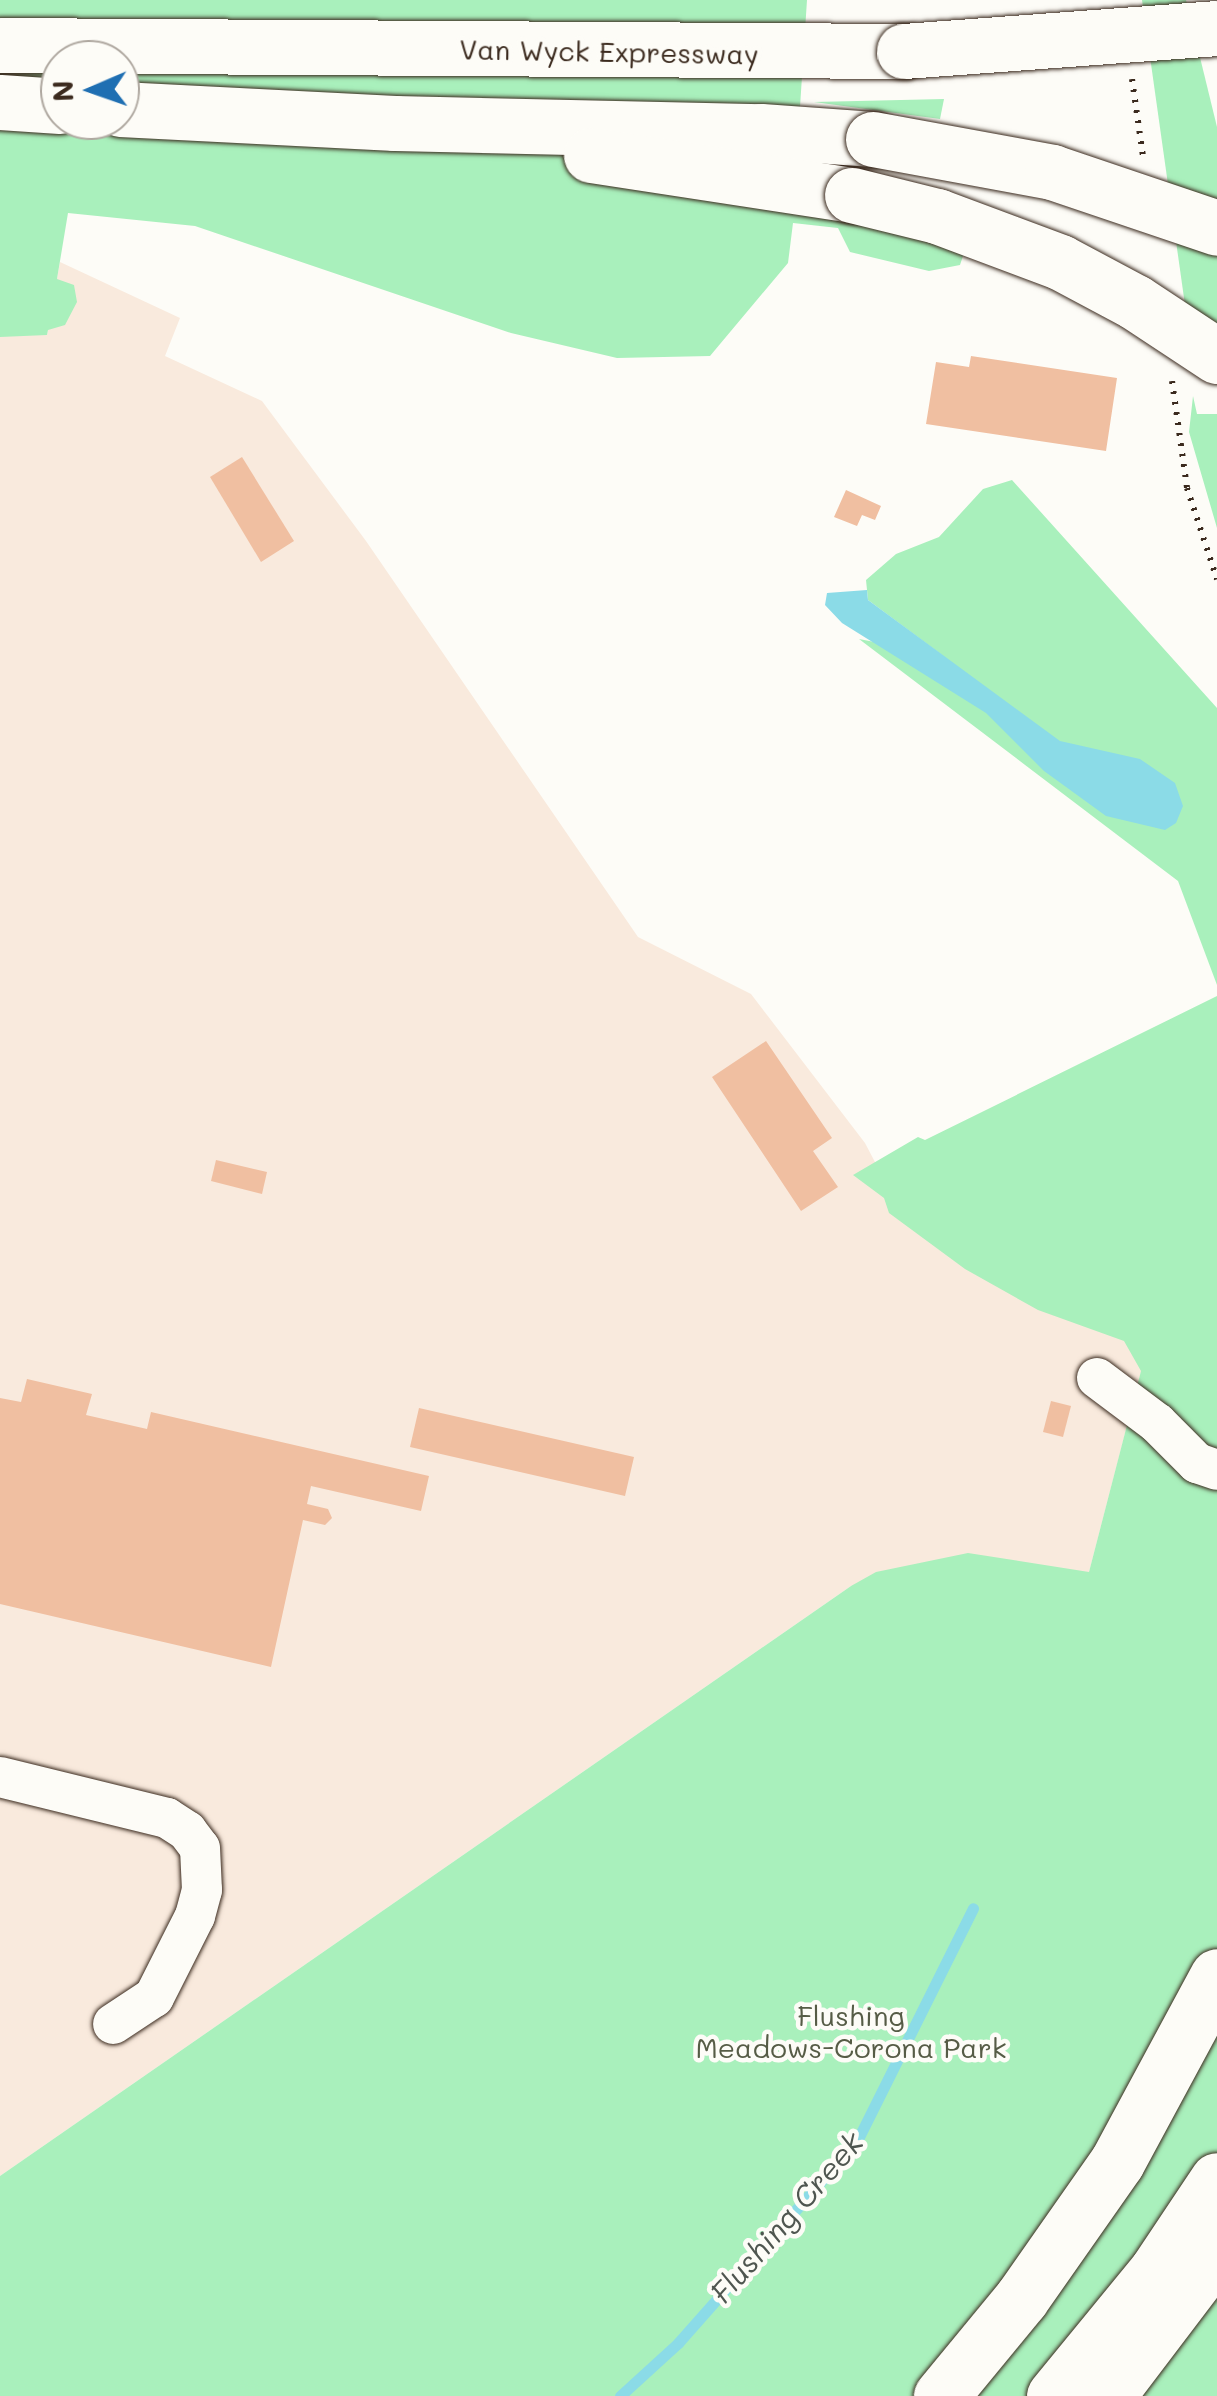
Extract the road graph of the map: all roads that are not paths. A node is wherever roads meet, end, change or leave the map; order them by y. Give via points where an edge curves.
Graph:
1 (1217, 28) edge
2 (0, 46) edge
3 (0, 102) edge
4 (40, 105) edge
5 (140, 110) edge
6 (395, 124) junction
7 (1217, 228) edge
8 (1194, 363) edge
9 (1097, 1378) dead end
10 (1217, 1470) edge
11 (0, 1777) edge
12 (1217, 1976) edge
13 (113, 2024) dead end
14 (1217, 2180) edge
15 (1217, 2251) edge
16 (941, 2396) edge
17 (1054, 2396) edge
18 (1107, 2396) edge

1 - 2 highway, Van Wyck Expressway, bridge via 904,52
3 - 4 highway
5 - 6 highway
6 - 7 highway, bridge via 873,139 1052,172
6 - 8 highway, bridge via 852,195 978,230 1060,262 1135,302
9 - 10 lane via 1158,1423 1196,1463
11 - 13 lane via 167,1818 200,1848 202,1890 195,1916 154,1997
12 - 16 highway via 1098,2191
14 - 17 highway via 1157,2270
15 - 18 highway

